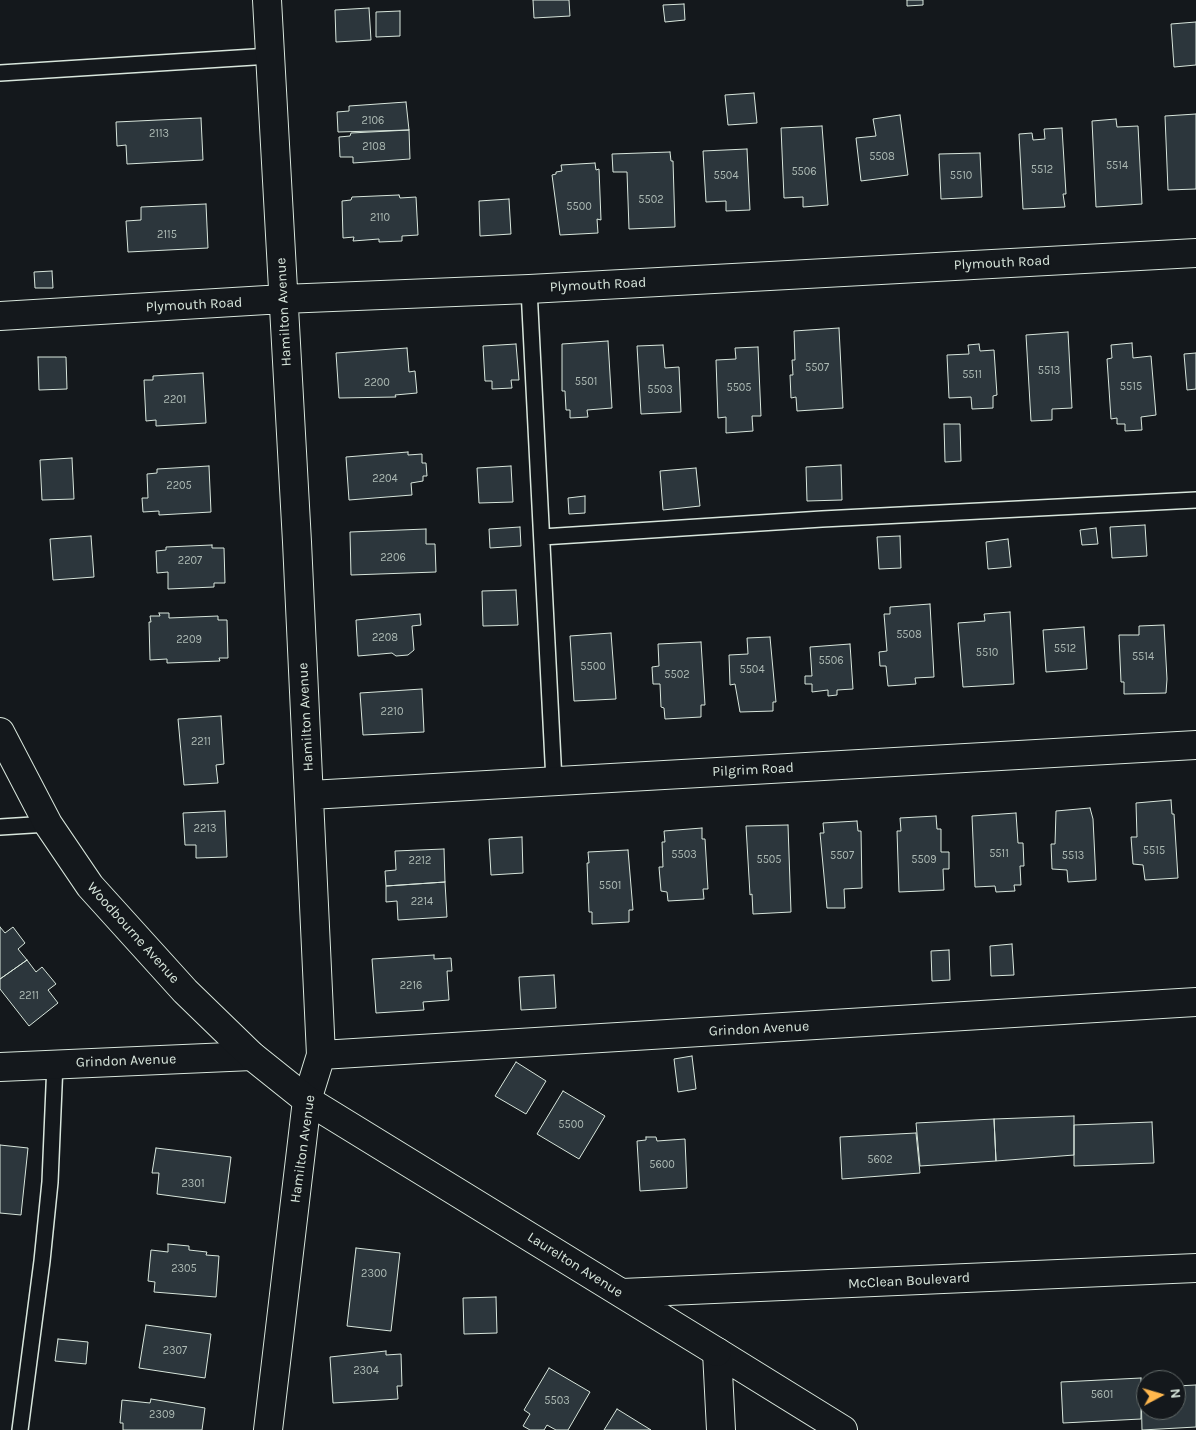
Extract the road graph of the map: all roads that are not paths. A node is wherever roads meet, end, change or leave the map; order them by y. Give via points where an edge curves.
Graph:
1 (266, 0) edge
2 (270, 56) junction
3 (0, 73) edge
4 (1196, 253) edge
5 (529, 289) junction
6 (283, 300) junction
7 (0, 316) edge
8 (1196, 500) edge
9 (542, 537) junction
10 (0, 732) edge
11 (1196, 746) edge
12 (554, 781) junction
13 (310, 795) junction
14 (48, 824) junction
15 (0, 827) edge
16 (1196, 1002) edge
17 (322, 1055) junction
18 (252, 1056) junction
19 (55, 1063) junction
20 (0, 1067) edge
21 (307, 1100) junction
22 (1196, 1268) edge
23 (622, 1293) junction
24 (717, 1352) junction
25 (20, 1430) edge
26 (268, 1430) edge
27 (720, 1430) edge
28 (843, 1430) edge

1 - 2 street, Hamilton Avenue
2 - 3 lane
2 - 6 street, Hamilton Avenue
4 - 5 street, Plymouth Road
5 - 6 street, Plymouth Road
5 - 9 lane
6 - 7 street, Plymouth Road
6 - 13 street, Hamilton Avenue
8 - 9 lane
9 - 12 lane
10 - 14 street, Woodbourne Avenue
11 - 12 street, Pilgrim Road
12 - 13 street, Pilgrim Road
13 - 17 street, Hamilton Avenue
14 - 15 lane
14 - 18 street, Woodbourne Avenue via 90,886 185,991
16 - 17 street, Grindon Avenue
17 - 21 street, Hamilton Avenue
18 - 19 street, Grindon Avenue
18 - 21 street, Woodbourne Avenue
19 - 20 street, Grindon Avenue
19 - 25 lane via 50,1182
21 - 23 street, Laurelton Avenue
21 - 26 street, Hamilton Avenue
22 - 23 street, McClean Boulevard
23 - 24 street, Laurelton Avenue
24 - 27 street
24 - 28 street, Laurelton Avenue

